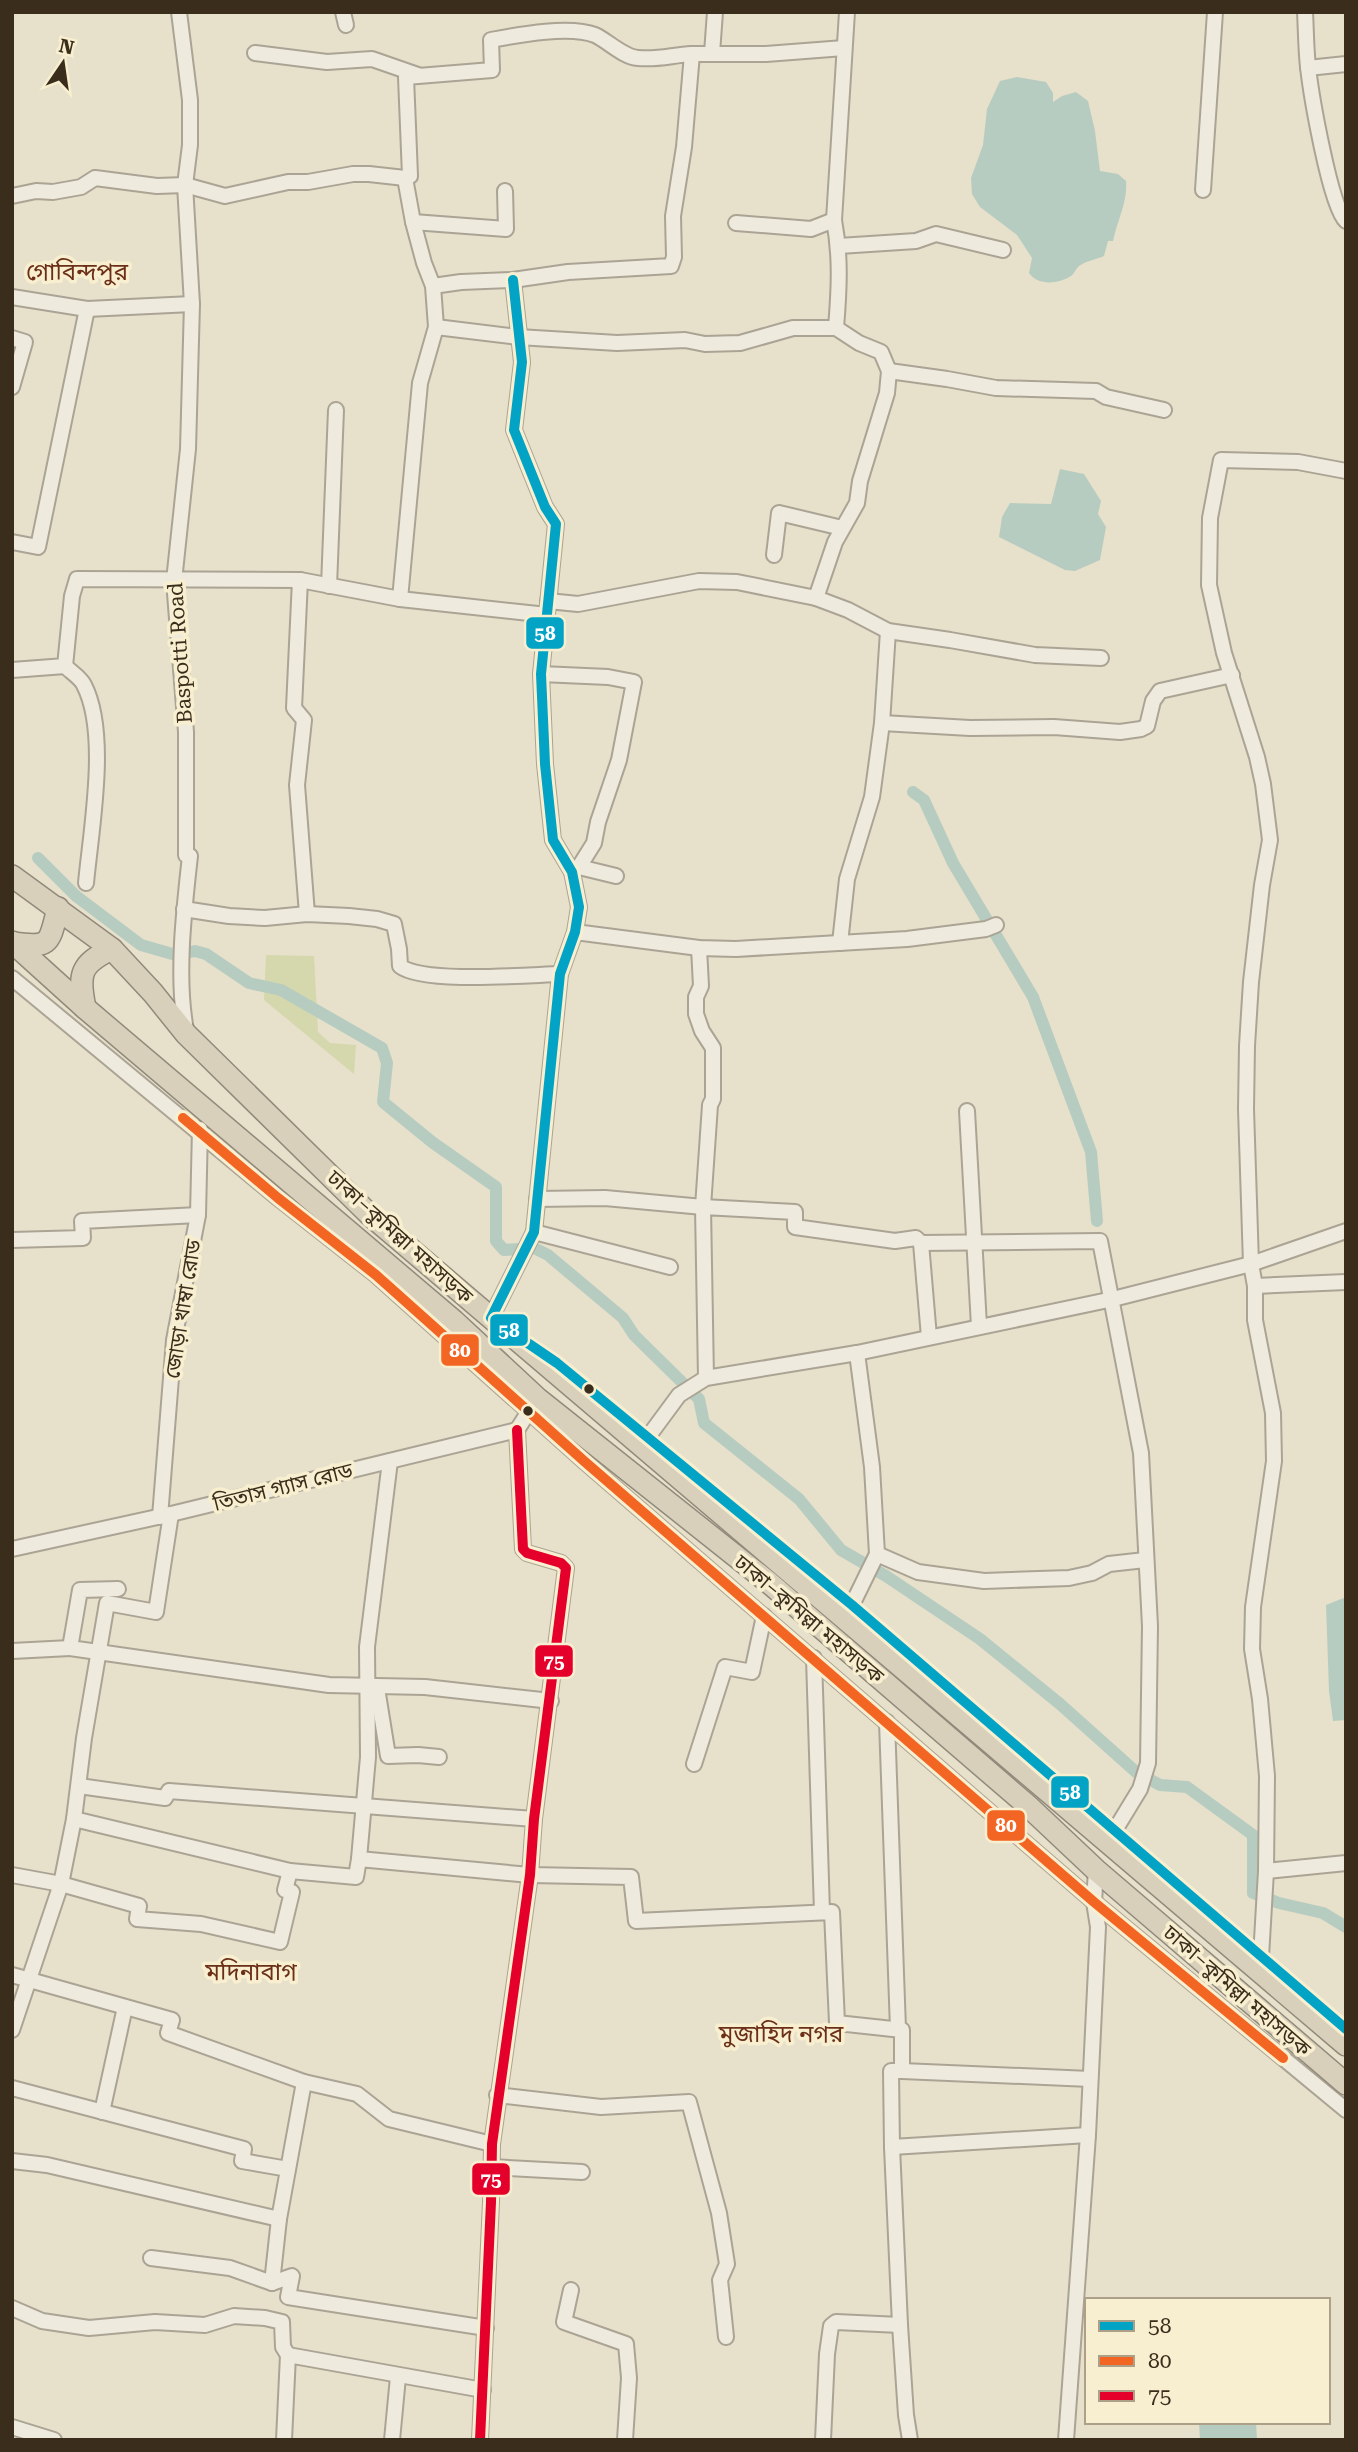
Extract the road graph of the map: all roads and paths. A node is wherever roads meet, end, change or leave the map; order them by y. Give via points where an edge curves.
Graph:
1 (180, 12) edge
2 (715, 12) edge
3 (846, 12) edge
4 (1215, 12) edge
5 (1304, 12) edge
6 (844, 48) junction
7 (255, 53) dead end
8 (692, 54) junction
9 (712, 54) junction
10 (1346, 64) edge
11 (1308, 68) junction
12 (421, 76) junction
13 (405, 178) junction
14 (185, 185) junction
15 (1203, 190) dead end
16 (505, 191) dead end
17 (12, 196) edge
18 (834, 220) junction
19 (1346, 221) edge
20 (413, 222) junction
21 (736, 223) dead end
22 (839, 246) junction
23 (1003, 250) dead end
24 (513, 280) junction
25 (433, 286) junction
26 (12, 297) edge
27 (192, 304) junction
28 (87, 309) junction
29 (436, 327) junction
30 (836, 328) junction
31 (518, 337) junction
32 (12, 338) edge
33 (889, 371) junction
34 (12, 387) edge
35 (336, 410) dead end
36 (1164, 410) dead end
37 (1346, 471) edge
38 (842, 528) junction
39 (12, 542) edge
40 (774, 555) dead end
41 (300, 580) junction
42 (174, 581) junction
43 (329, 586) junction
44 (816, 598) junction
45 (400, 599) junction
46 (548, 608) junction
47 (888, 631) junction
48 (1101, 658) dead end
49 (65, 666) junction
50 (12, 670) edge
51 (541, 674) junction
52 (1232, 675) junction
53 (882, 723) junction
54 (576, 870) junction
55 (12, 876) edge
56 (616, 876) dead end
57 (86, 883) dead end
58 (58, 908) junction
59 (184, 909) junction
60 (307, 914) junction
61 (991, 927) dead end
62 (575, 932) junction
63 (13, 943) edge
64 (840, 943) junction
65 (699, 948) junction
66 (112, 950) junction
67 (560, 974) junction
68 (12, 978) edge
69 (85, 1008) junction
70 (186, 1034) junction
71 (197, 1101) junction
72 (967, 1111) dead end
73 (200, 1133) junction
74 (537, 1199) junction
75 (704, 1207) junction
76 (198, 1215) junction
77 (1346, 1231) edge
78 (534, 1233) junction
79 (12, 1240) edge
80 (921, 1243) junction
81 (974, 1243) junction
82 (1251, 1264) junction
83 (670, 1267) dead end
84 (1346, 1282) edge
85 (1255, 1286) junction
86 (1113, 1299) junction
87 (491, 1318) junction
88 (979, 1326) junction
89 (929, 1337) junction
90 (857, 1353) junction
91 (705, 1378) junction
92 (533, 1405) junction
93 (517, 1430) junction
94 (648, 1437) junction
95 (390, 1461) junction
96 (166, 1515) junction
97 (12, 1549) edge
98 (876, 1554) junction
99 (1145, 1560) junction
100 (118, 1589) dead end
101 (856, 1598) junction
102 (764, 1616) junction
103 (70, 1648) junction
104 (12, 1651) edge
105 (99, 1651) junction
106 (814, 1658) junction
107 (373, 1687) junction
108 (551, 1701) junction
109 (887, 1722) junction
110 (439, 1757) dead end
111 (694, 1764) dead end
112 (79, 1786) junction
113 (363, 1806) junction
114 (74, 1819) junction
115 (534, 1819) junction
116 (1115, 1830) junction
117 (359, 1858) junction
118 (1346, 1863) edge
119 (1096, 1870) junction
120 (290, 1871) junction
121 (1266, 1871) junction
122 (12, 1875) edge
123 (530, 1875) junction
124 (61, 1884) junction
125 (1094, 1902) junction
126 (822, 1912) junction
127 (1261, 1956) junction
128 (12, 1975) edge
129 (28, 1981) junction
130 (125, 2007) junction
131 (12, 2029) edge
132 (898, 2029) junction
133 (1346, 2029) edge
134 (1346, 2045) edge
135 (902, 2071) junction
136 (1090, 2079) junction
137 (304, 2082) junction
138 (1346, 2084) edge
139 (12, 2088) edge
140 (497, 2095) junction
141 (1346, 2110) edge
142 (103, 2112) junction
143 (1088, 2135) junction
144 (492, 2144) junction
145 (892, 2147) junction
146 (12, 2161) edge
147 (492, 2167) junction
148 (288, 2169) junction
149 (582, 2172) dead end
150 (279, 2219) junction
151 (151, 2258) dead end
152 (272, 2283) junction
153 (571, 2290) dead end
154 (288, 2297) junction
155 (12, 2308) edge
156 (282, 2322) junction
157 (900, 2325) junction
158 (486, 2328) junction
159 (726, 2337) dead end
160 (288, 2355) junction
161 (398, 2376) junction
162 (483, 2390) junction
163 (12, 2427) edge
164 (54, 2440) edge
165 (284, 2440) edge
166 (392, 2440) edge
167 (480, 2440) edge
168 (625, 2440) edge
169 (823, 2440) edge
170 (910, 2440) edge
171 (1066, 2440) edge

1 - 14 street, Baspotti Road via 190,100
2 - 9 street
3 - 6 street
4 - 15 street
5 - 11 street
6 - 9 street
6 - 18 street
7 - 12 street via 327,62 372,59
8 - 9 street
8 - 12 street via 634,58 586,32 533,32 491,40 492,71
8 - 24 street via 671,266
10 - 11 street
11 - 19 street via 1328,173 1340,215
12 - 13 street via 406,78 411,176
13 - 14 street via 353,174 225,196
13 - 20 street
14 - 17 street via 95,178 81,187
14 - 27 street, Baspotti Road
16 - 20 street via 506,229
18 - 21 street via 811,229
18 - 22 street
20 - 25 street
22 - 23 street via 916,242 936,234
22 - 30 street
24 - 25 street
24 - 31 street
25 - 29 street
26 - 28 street
27 - 28 street
27 - 42 street, Baspotti Road via 188,449
28 - 39 street via 38,547
29 - 31 street
29 - 45 street via 420,383
30 - 31 street via 793,328 740,343 705,344
30 - 33 street via 881,352
31 - 46 street via 522,362 514,430 556,524
32 - 34 street via 25,342
33 - 36 street via 996,388 1096,391
33 - 38 street via 857,503
35 - 43 street
37 - 52 street via 1298,463 1221,460 1210,518 1209,585
38 - 40 street via 779,513
38 - 44 street
41 - 42 street
41 - 43 street
41 - 60 street via 294,708 304,720 297,785
42 - 49 street via 77,579
42 - 59 street, Baspotti Road via 186,732 186,855 190,856
43 - 45 street
44 - 46 street via 737,582 699,581
44 - 47 street
45 - 46 street
46 - 51 street
47 - 48 street via 1035,655
47 - 53 street
49 - 50 street
49 - 57 street via 83,682 93,711 97,765
51 - 54 street via 553,840
51 - 54 street via 634,682 619,760 594,843
52 - 53 street via 1160,691 1147,726 1135,731
52 - 82 street via 1257,757 1270,841 1247,1046
53 - 64 street via 872,797 847,878
54 - 56 street
54 - 62 street via 579,907
55 - 58 highway, ঢাকা–কুমিল্লা মহাসড়ক
58 - 63 highway via 46,943
58 - 66 highway, ঢাকা–কুমিল্লা মহাসড়ক
59 - 60 street via 265,918
59 - 70 street, Baspotti Road via 182,1012
60 - 67 street via 394,924 400,967 407,972
61 - 64 street
62 - 65 street
62 - 67 street
63 - 69 highway, ঢাকা–কুমিল্লা মহাসড়ক
64 - 65 street
65 - 75 street via 701,986 696,1014 713,1048
66 - 69 highway via 86,966 80,981
66 - 70 highway, ঢাকা–কুমিল্লা মহাসড়ক
67 - 74 street
68 - 73 street
69 - 71 highway, ঢাকা–কুমিল্লা মহাসড়ক
70 - 87 highway, ঢাকা–কুমিল্লা মহাসড়ক via 369,1214
71 - 73 street, জোড়া খাম্বা রোড
71 - 92 highway, ঢাকা–কুমিল্লা মহাসড়ক via 454,1321
72 - 81 street
73 - 76 street, জোড়া খাম্বা রোড
73 - 92 street
74 - 75 street via 605,1198
74 - 78 street
75 - 80 street via 795,1212 795,1227 895,1241 916,1238
75 - 91 street
76 - 79 street via 82,1222 83,1238
76 - 96 street, জোড়া খাম্বা রোড via 174,1340
77 - 82 street
78 - 83 street
78 - 87 street
80 - 81 street
80 - 89 street
81 - 86 street via 1100,1241
81 - 88 street
82 - 85 street
82 - 86 street
84 - 85 street
85 - 121 street via 1255,1320 1273,1413 1274,1461 1253,1607 1252,1649 1267,1776
86 - 88 street
86 - 99 street via 1141,1452
87 - 94 highway via 557,1363
87 - 134 highway, ঢাকা–কুমিল্লা মহাসড়ক
88 - 89 street
89 - 90 street
90 - 91 street
90 - 98 street via 872,1467
91 - 94 street via 680,1395
92 - 93 street
92 - 102 street
92 - 119 highway, ঢাকা–কুমিল্লা মহাসড়ক via 767,1581
93 - 95 street, তিতাস গ্যাস রোড
93 - 108 street via 523,1549 566,1568
94 - 101 highway
95 - 96 street, তিতাস গ্যাস রোড
95 - 107 street via 368,1647
96 - 97 street, তিতাস গ্যাস রোড
96 - 105 street, জোড়া খাম্বা রোড via 156,1612 107,1603
98 - 99 street via 918,1572 984,1581 1069,1578 1109,1564
98 - 101 street
99 - 116 street via 1150,1626 1147,1763 1140,1789
100 - 103 street via 80,1590
101 - 116 highway
102 - 106 street
102 - 111 street via 752,1672 725,1667
103 - 104 street
103 - 105 street
105 - 107 street via 329,1685
105 - 112 street
106 - 109 street
106 - 126 street
107 - 108 street via 425,1687
107 - 110 street via 388,1756
107 - 113 street
108 - 115 street
109 - 125 street
109 - 132 street
112 - 113 street via 165,1798 169,1791
112 - 114 street
113 - 115 street
113 - 117 street
114 - 120 street
114 - 124 street
115 - 123 street
116 - 127 highway
117 - 120 street via 356,1877
117 - 123 street
118 - 121 street
119 - 125 street
119 - 138 highway, ঢাকা–কুমিল্লা মহাসড়ক
120 - 124 street via 285,1890 292,1892 280,1942 201,1924 137,1919 139,1906
121 - 127 street
122 - 124 street
123 - 126 street via 631,1877 636,1921
123 - 140 street
124 - 129 street
125 - 136 street via 1098,1927
125 - 141 street
126 - 132 street via 832,1912 837,2023
127 - 133 highway
128 - 129 street
129 - 130 street
129 - 131 street
130 - 137 street via 172,2020 168,2033
130 - 142 street
132 - 135 street via 902,2030
135 - 136 street
135 - 145 street via 891,2071
136 - 143 street
137 - 144 street via 357,2094 389,2119
137 - 148 street
139 - 142 street
140 - 144 street
140 - 159 street via 601,2107 689,2102 719,2213 727,2264 720,2280
142 - 148 street via 244,2149 242,2161
143 - 145 street
143 - 171 street
144 - 147 street
145 - 157 street
146 - 150 street via 47,2165
147 - 149 street
147 - 158 street
148 - 150 street
150 - 152 street
151 - 152 street via 230,2268
152 - 154 street via 292,2276
153 - 168 street via 564,2322 625,2344 629,2378
154 - 156 street
154 - 158 street
155 - 156 street via 42,2321 89,2328 155,2322 205,2325 234,2316
156 - 160 street
157 - 169 street via 836,2322 831,2326
157 - 170 street
158 - 162 street
160 - 161 street
160 - 165 street
161 - 162 street
161 - 166 street
162 - 167 street
163 - 164 street

